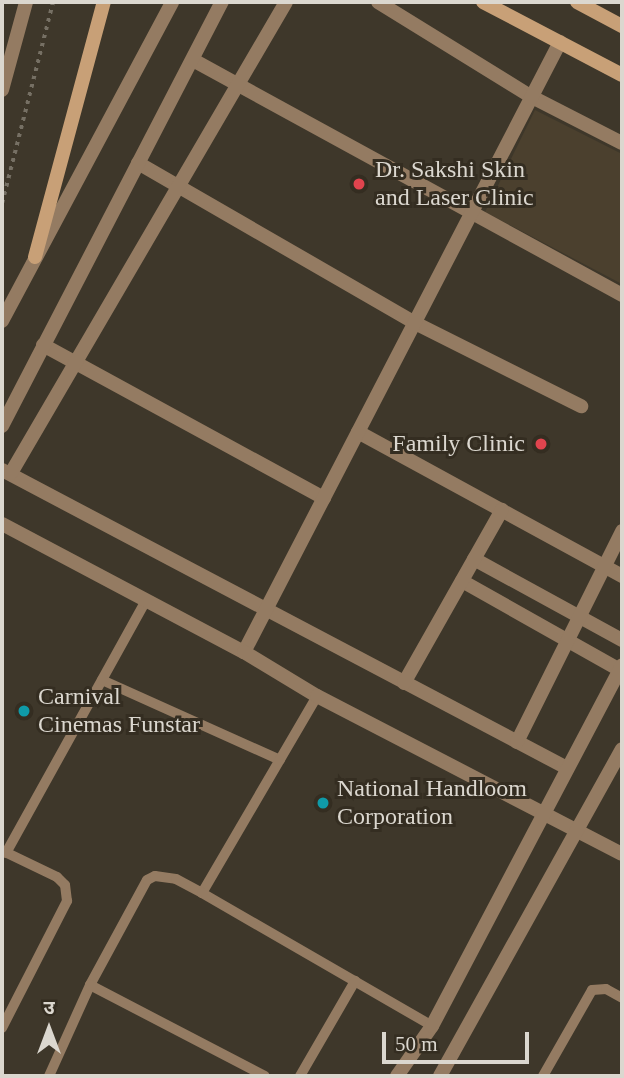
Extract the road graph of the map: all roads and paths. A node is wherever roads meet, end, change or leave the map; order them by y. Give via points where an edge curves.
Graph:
1 (26, 2) edge
2 (53, 2) edge
3 (104, 2) edge
4 (172, 2) edge
5 (222, 2) edge
6 (286, 2) edge
7 (378, 2) edge
8 (483, 2) edge
9 (582, 3) edge
10 (622, 26) edge
11 (560, 42) junction
12 (194, 60) junction
13 (622, 75) edge
14 (234, 85) junction
15 (2, 90) edge
16 (532, 97) junction
17 (622, 143) edge
18 (138, 163) junction
19 (175, 186) junction
20 (2, 203) edge
21 (470, 216) junction
22 (35, 257) junction
23 (622, 295) edge
24 (2, 321) edge
25 (415, 323) junction
26 (43, 345) junction
27 (73, 360) junction
28 (581, 406) dead end
29 (2, 426) edge
30 (358, 432) junction
31 (6, 471) edge
32 (324, 498) junction
33 (502, 510) junction
34 (2, 524) edge
35 (622, 531) edge
36 (474, 558) junction
37 (605, 566) junction
38 (622, 576) edge
39 (462, 581) junction
40 (146, 600) junction
41 (266, 608) junction
42 (580, 616) junction
43 (568, 640) junction
44 (622, 640) edge
45 (244, 652) junction
46 (621, 667) edge
47 (102, 680) junction
48 (404, 683) junction
49 (317, 696) junction
50 (517, 742) junction
51 (622, 749) edge
52 (280, 760) junction
53 (567, 768) junction
54 (544, 812) junction
55 (579, 831) junction
56 (4, 851) edge
57 (622, 854) edge
58 (202, 893) junction
59 (355, 981) junction
60 (90, 985) junction
61 (622, 998) edge
62 (432, 1026) junction
63 (2, 1028) edge
64 (49, 1076) edge
65 (265, 1076) edge
66 (300, 1076) edge
67 (397, 1076) edge
68 (440, 1076) edge
69 (544, 1076) edge

1 - 15 street
2 - 20 path
3 - 22 main road
4 - 22 street
5 - 12 street
6 - 14 street
7 - 16 street
8 - 11 main road
9 - 10 main road
11 - 13 main road
11 - 16 street
12 - 14 street
12 - 18 street
14 - 19 street
14 - 21 street
16 - 17 street
16 - 21 street
18 - 19 street
18 - 26 street
19 - 25 street
19 - 27 street
21 - 23 street
21 - 25 street
22 - 24 street
25 - 28 street
25 - 30 street
26 - 27 street
26 - 29 street
27 - 31 street
27 - 32 street
30 - 32 street
30 - 33 street
31 - 41 street
32 - 41 street
33 - 36 street
33 - 37 street
34 - 40 street
35 - 37 street
36 - 39 street
36 - 42 street
37 - 38 street
37 - 42 street
39 - 43 street
39 - 48 street
40 - 45 street
40 - 47 lane
41 - 45 street
41 - 48 street
42 - 43 street
42 - 44 street
43 - 46 street
43 - 50 street
45 - 49 street
46 - 53 street
47 - 52 lane
47 - 56 lane
48 - 50 street
49 - 52 lane
49 - 54 street
50 - 53 street
51 - 55 street
52 - 58 lane
53 - 54 street
54 - 55 street
54 - 62 street
55 - 57 street
55 - 68 street
56 - 63 lane via 57,877 65,886 67,901
58 - 59 lane
58 - 60 lane via 176,879 155,876 147,880
59 - 62 lane
59 - 66 lane
60 - 64 lane
60 - 65 lane
61 - 69 lane via 607,989 592,990
62 - 67 street

